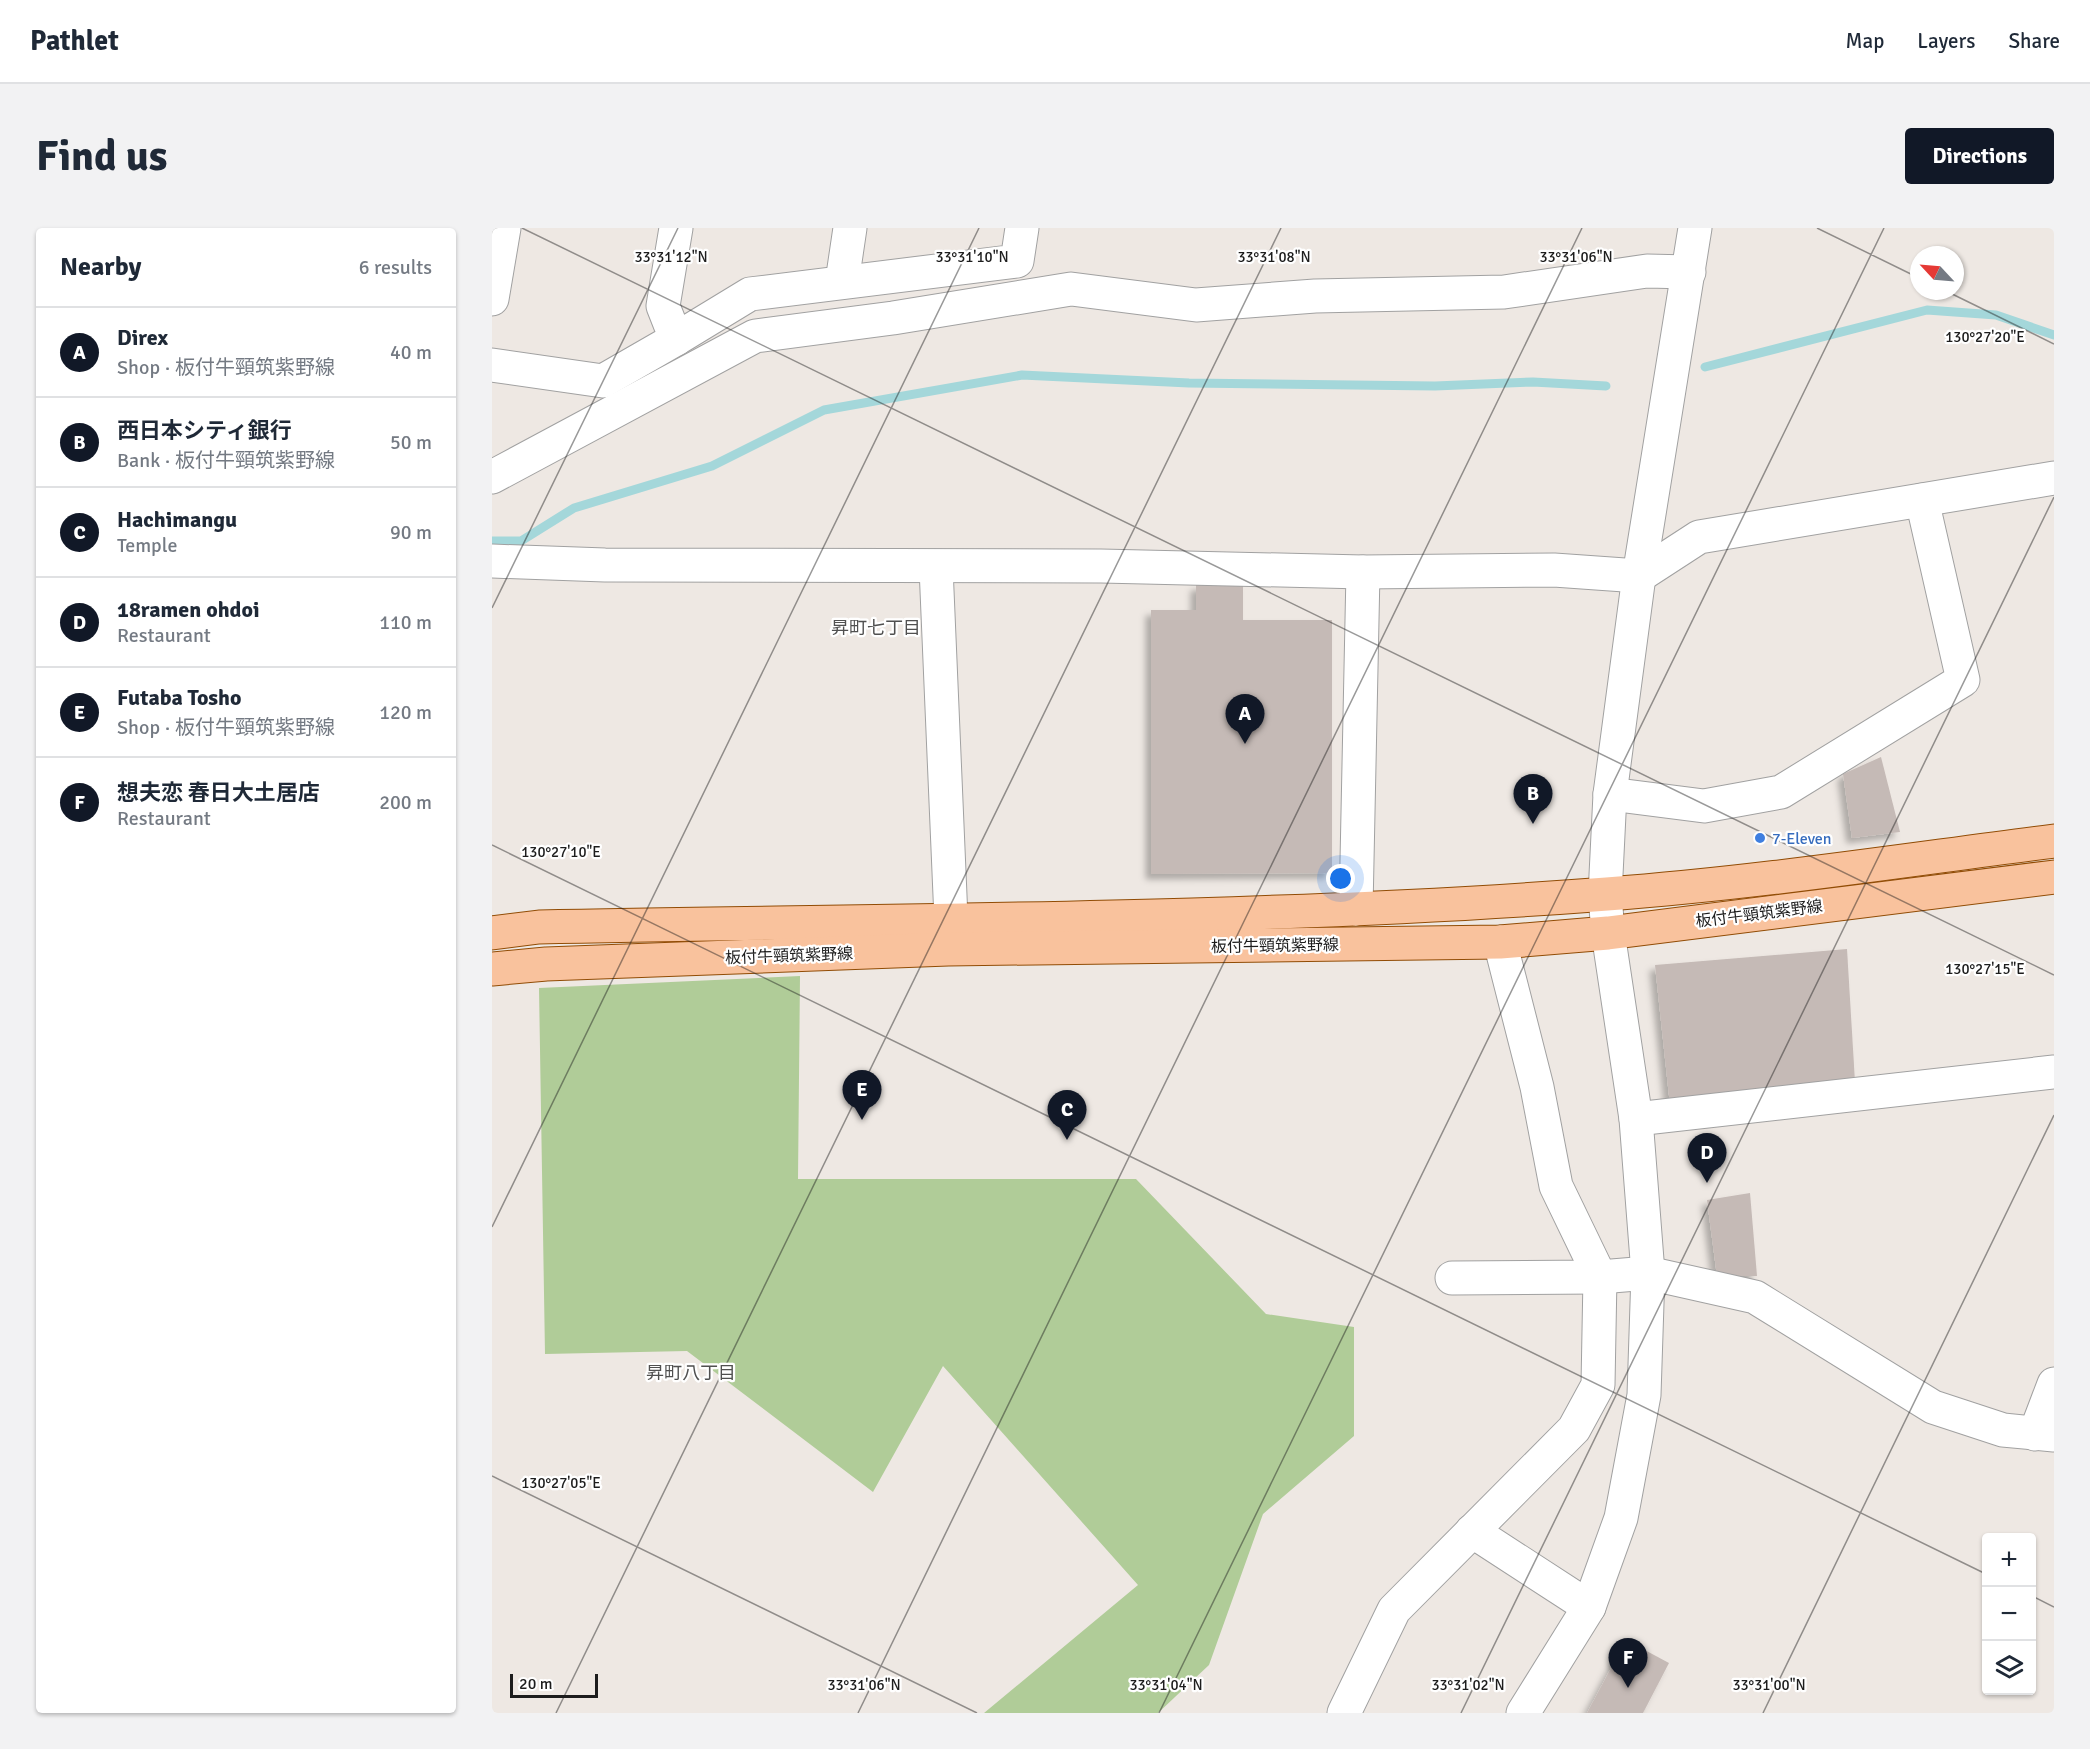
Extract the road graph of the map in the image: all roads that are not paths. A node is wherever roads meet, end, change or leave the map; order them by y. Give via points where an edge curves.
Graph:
1 (504, 228) edge
2 (676, 228) edge
3 (850, 228) edge
4 (1023, 228) edge
5 (1695, 228) edge
6 (1689, 272) junction
7 (842, 282) junction
8 (492, 299) edge
9 (676, 339) junction
10 (492, 365) edge
11 (492, 477) edge
12 (2054, 478) edge
13 (1922, 500) junction
14 (492, 561) edge
15 (936, 567) junction
16 (1363, 572) junction
17 (1639, 576) junction
18 (1610, 794) junction
19 (2054, 841) edge
20 (2054, 877) edge
21 (1605, 894) junction
22 (1356, 909) junction
23 (951, 919) junction
24 (492, 933) edge
25 (1608, 933) junction
26 (1500, 942) junction
27 (492, 969) edge
28 (2054, 1072) edge
29 (1636, 1119) junction
30 (1648, 1273) junction
31 (1600, 1277) junction
32 (1452, 1278) dead end
33 (2054, 1384) edge
34 (2044, 1435) edge
35 (1472, 1531) junction
36 (1589, 1606) junction
37 (1344, 1713) edge
38 (1523, 1713) edge

1 - 8 street
2 - 9 street via 663,306
3 - 7 street
4 - 7 street via 1017,261
5 - 6 street
6 - 11 street via 1647,271 1504,292 1315,296 1196,305 1071,289 755,336
6 - 17 street
7 - 9 street via 750,294
9 - 10 street via 603,381
12 - 13 street
13 - 17 street via 1699,537
13 - 18 street via 1963,680 1781,792 1704,806
14 - 15 street
15 - 16 street
15 - 23 street
16 - 17 street via 1554,570
16 - 22 street
17 - 18 street
18 - 21 street
19 - 21 main road, 板付牛頸筑紫野線 via 1699,887
20 - 25 main road, 板付牛頸筑紫野線
21 - 22 main road, 板付牛頸筑紫野線
21 - 25 street
22 - 23 main road, 板付牛頸筑紫野線
23 - 24 main road, 板付牛頸筑紫野線 via 539,927
25 - 26 main road, 板付牛頸筑紫野線
25 - 29 street
26 - 27 main road, 板付牛頸筑紫野線 via 948,949
26 - 31 street via 1537,1087 1556,1186
28 - 29 street
29 - 30 street
30 - 31 street
30 - 34 street via 1755,1298 1933,1407 2003,1430
30 - 36 street via 1644,1395 1621,1518
31 - 32 street
31 - 35 street via 1598,1385 1574,1429
33 - 34 street
35 - 36 street
35 - 37 street via 1394,1610
36 - 38 street

